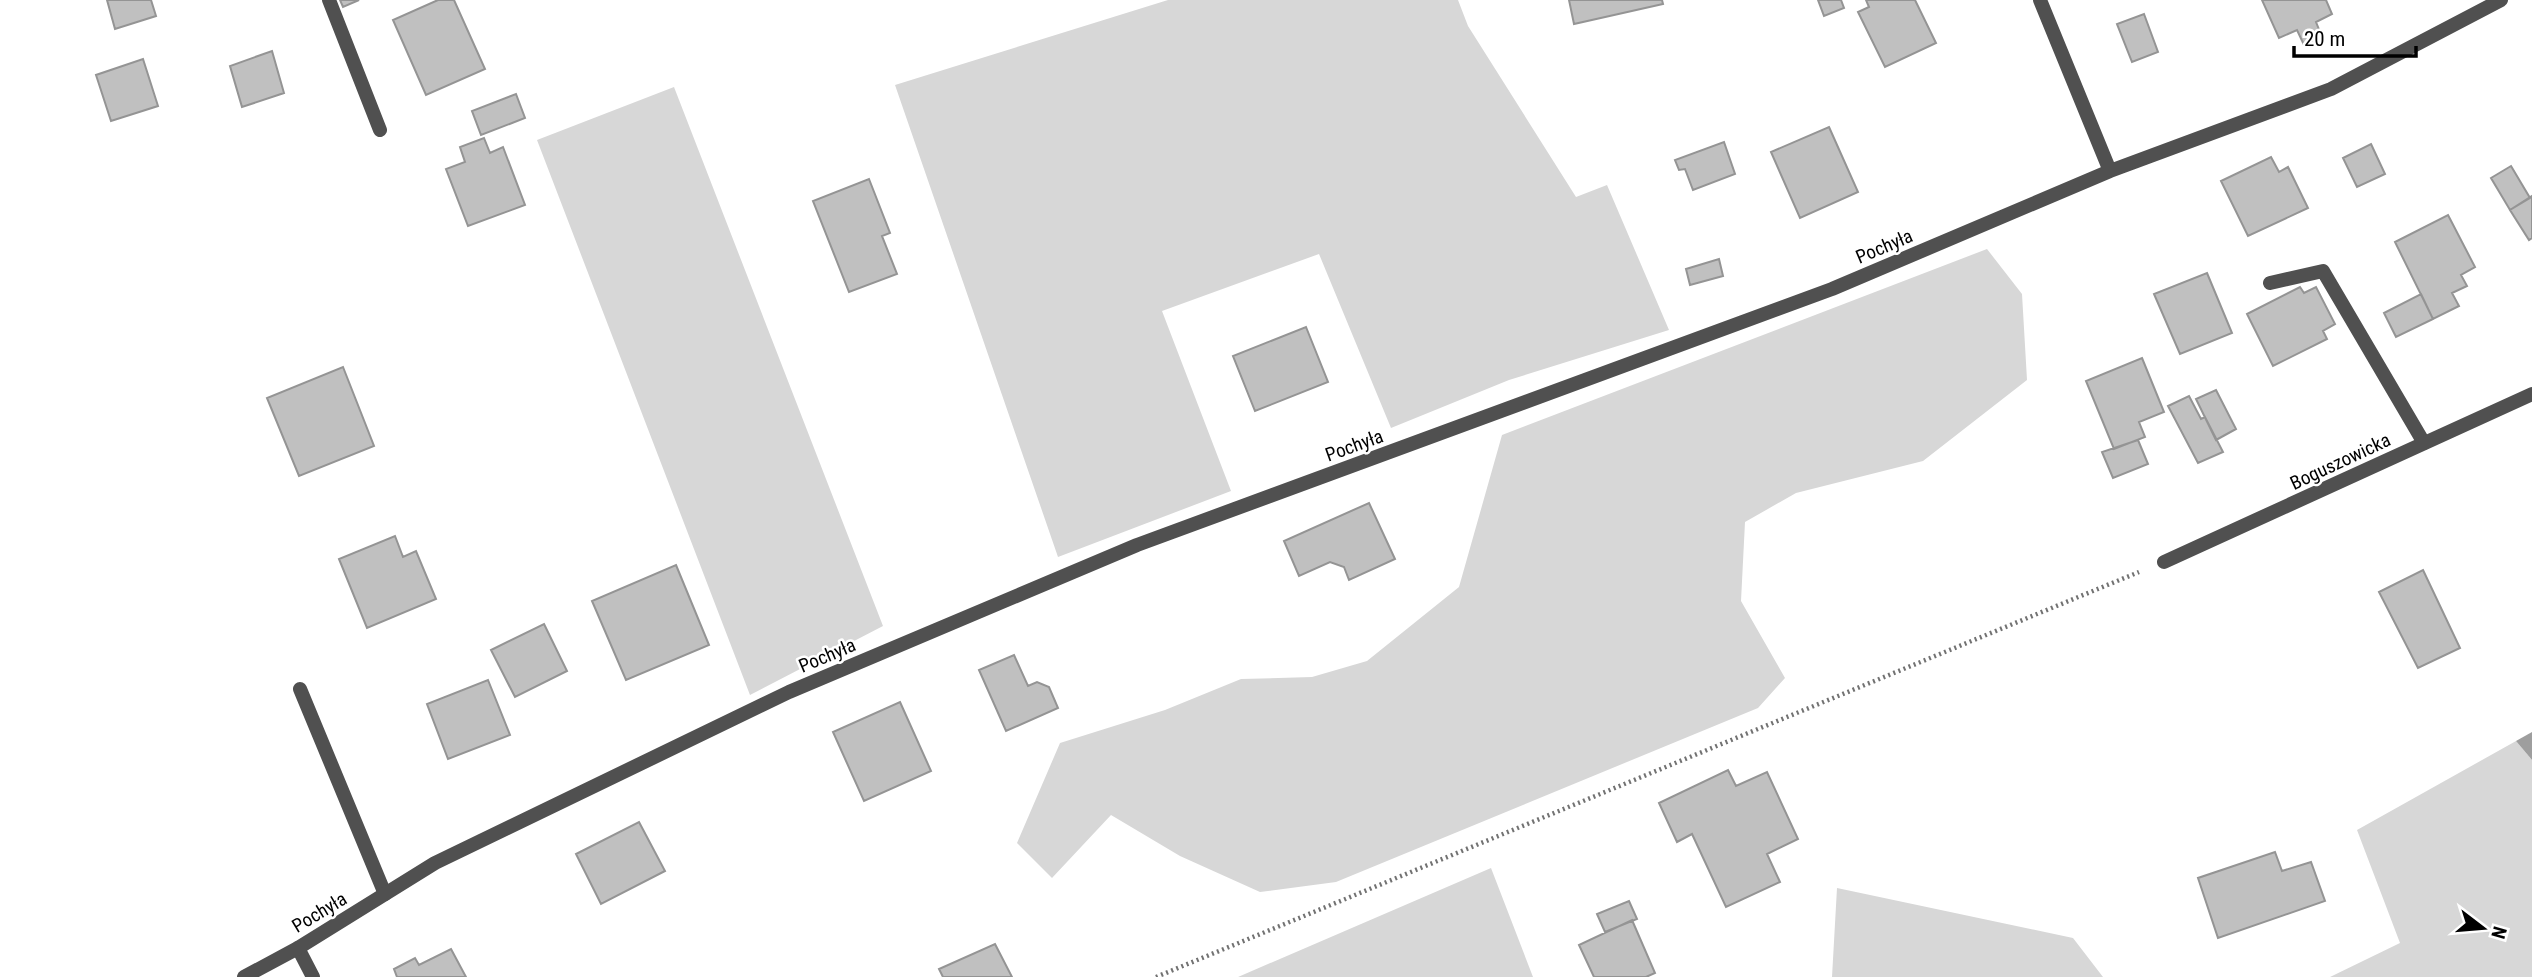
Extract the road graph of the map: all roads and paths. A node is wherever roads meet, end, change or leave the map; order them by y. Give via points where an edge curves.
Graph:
1 (329, 0) edge
2 (2040, 0) edge
3 (2501, 0) edge
4 (380, 130) dead end
5 (2110, 171) junction
6 (2270, 282) dead end
7 (2532, 394) edge
8 (2424, 443) junction
9 (2164, 562) joint
10 (300, 689) dead end
11 (385, 894) junction
12 (298, 948) junction
13 (244, 977) edge
14 (313, 977) edge
15 (1156, 977) edge

1 - 4 street
2 - 5 street
3 - 5 street, Pochyła via 2331,89
5 - 11 street, Pochyła via 1832,289 1137,545 789,692 435,863
6 - 8 street via 2323,271
7 - 8 street, Boguszowicka
8 - 9 street, Boguszowicka
9 - 15 path
10 - 11 street
11 - 12 street, Pochyła
12 - 13 street, Pochyła
12 - 14 street

